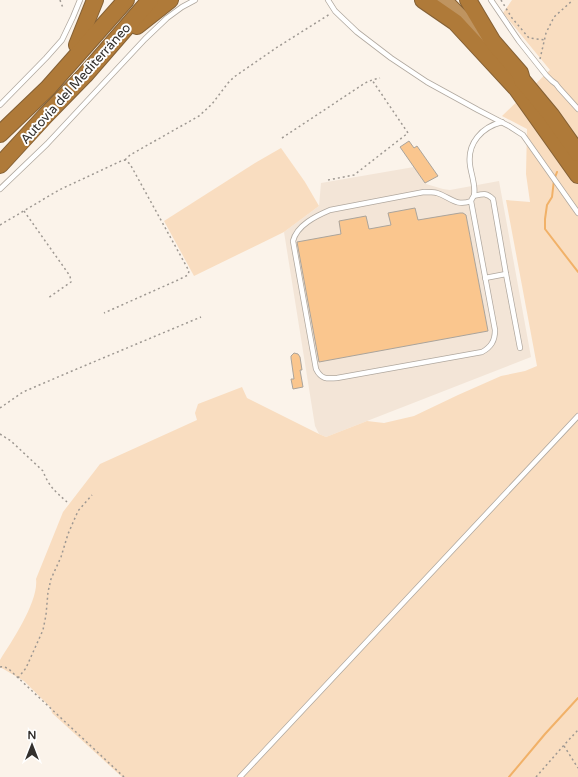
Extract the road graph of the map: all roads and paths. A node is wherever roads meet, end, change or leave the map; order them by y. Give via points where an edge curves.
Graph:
1 (60, 0) edge
2 (80, 0) edge
3 (95, 0) edge
4 (116, 0) edge
5 (126, 0) edge
6 (150, 0) edge
7 (157, 0) edge
8 (170, 0) edge
9 (195, 0) edge
10 (328, 0) edge
11 (423, 0) edge
12 (432, 0) edge
13 (444, 0) edge
14 (468, 0) edge
15 (491, 0) edge
16 (501, 0) edge
17 (573, 0) edge
18 (63, 8) dead end
19 (335, 11) junction
20 (455, 22) junction
21 (136, 27) junction
22 (545, 40) junction
23 (77, 45) junction
24 (538, 65) junction
25 (380, 78) dead end
26 (372, 80) junction
27 (522, 80) junction
28 (0, 105) edge
29 (578, 109) edge
30 (502, 122) junction
31 (0, 133) edge
32 (282, 138) dead end
33 (578, 153) edge
34 (125, 160) junction
35 (2, 163) edge
36 (578, 175) edge
37 (328, 180) dead end
38 (0, 189) edge
39 (474, 196) junction
40 (471, 201) junction
41 (24, 211) junction
42 (578, 214) edge
43 (0, 225) edge
44 (506, 274) junction
45 (485, 278) junction
46 (48, 298) dead end
47 (104, 313) dead end
48 (201, 317) dead end
49 (520, 348) dead end
50 (0, 408) edge
51 (578, 416) edge
52 (0, 434) edge
53 (2, 436) junction
54 (0, 438) edge
55 (92, 495) dead end
56 (67, 502) dead end
57 (0, 667) edge
58 (18, 678) junction
59 (578, 730) edge
60 (564, 745) junction
61 (578, 768) edge
62 (124, 777) edge
63 (240, 777) edge
64 (536, 777) edge

1 - 18 path
2 - 28 lane via 62,40
3 - 23 highway
4 - 23 highway
5 - 31 highway, Autovía del Mediterráneo via 48,88
6 - 35 highway, Autovía del Mediterráneo
7 - 21 highway
8 - 21 highway
9 - 38 lane via 167,18 145,39 47,144
10 - 19 lane
11 - 20 highway
12 - 20 highway
13 - 27 highway
14 - 27 highway via 493,42 520,73
15 - 24 lane
16 - 22 path via 529,38
17 - 22 path via 554,17
19 - 30 lane via 357,32 427,82
19 - 34 path via 234,77 199,116
20 - 36 highway via 517,89
21 - 35 highway via 26,144
22 - 24 path
23 - 31 highway via 2,127
24 - 29 lane
25 - 26 path
26 - 32 path
26 - 37 path via 408,133 354,175
27 - 33 highway
30 - 39 lane via 483,130 475,140 469,163
30 - 42 lane via 523,134
34 - 41 path via 59,190
34 - 47 path via 130,164 189,271 188,275 178,280
39 - 40 lane
39 - 44 lane via 486,194 493,199
40 - 45 lane
40 - 45 lane via 461,203 437,193 424,192 336,209 319,215 298,231 293,241 318,375 324,378 337,378 482,352 493,342 495,336
41 - 43 path
41 - 46 path via 70,276 71,282
44 - 45 lane
44 - 49 lane
48 - 50 path via 23,392
51 - 63 lane
52 - 53 path
53 - 54 path
53 - 56 path via 11,441 43,471 56,492
55 - 58 path via 78,511 68,534 51,579 43,630 26,668
57 - 58 path via 8,668
58 - 62 path
59 - 60 path
60 - 61 path
60 - 64 path

